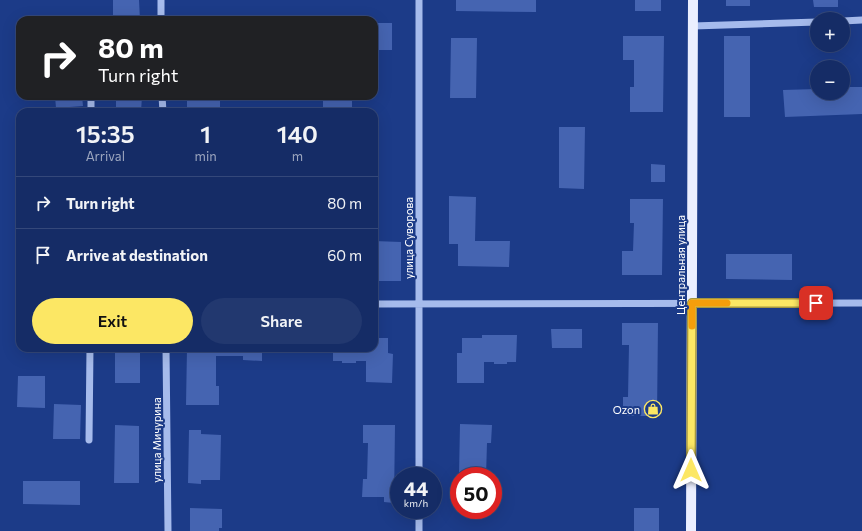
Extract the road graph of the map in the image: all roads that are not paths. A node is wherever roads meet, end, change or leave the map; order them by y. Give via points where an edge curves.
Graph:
1 (161, 0) edge
2 (419, 0) edge
3 (693, 0) edge
4 (161, 16) edge
5 (862, 20) edge
6 (850, 21) edge
7 (810, 22) edge
8 (693, 26) junction
9 (692, 303) junction
10 (862, 303) edge
11 (378, 304) edge
12 (419, 304) junction
13 (90, 352) edge
14 (166, 352) edge
15 (89, 440) dead end
16 (419, 467) edge
17 (419, 519) edge
18 (168, 531) edge
19 (419, 531) edge
20 (691, 531) edge

1 - 4 street
2 - 12 street, улица Суворова
3 - 8 main road, Центральная улица
5 - 6 street
7 - 8 street
8 - 9 main road, Центральная улица
9 - 10 street
9 - 12 street
9 - 20 main road, Центральная улица
11 - 12 street
12 - 16 street, улица Суворова
13 - 15 street
14 - 18 street, улица Мичурина
17 - 19 street

